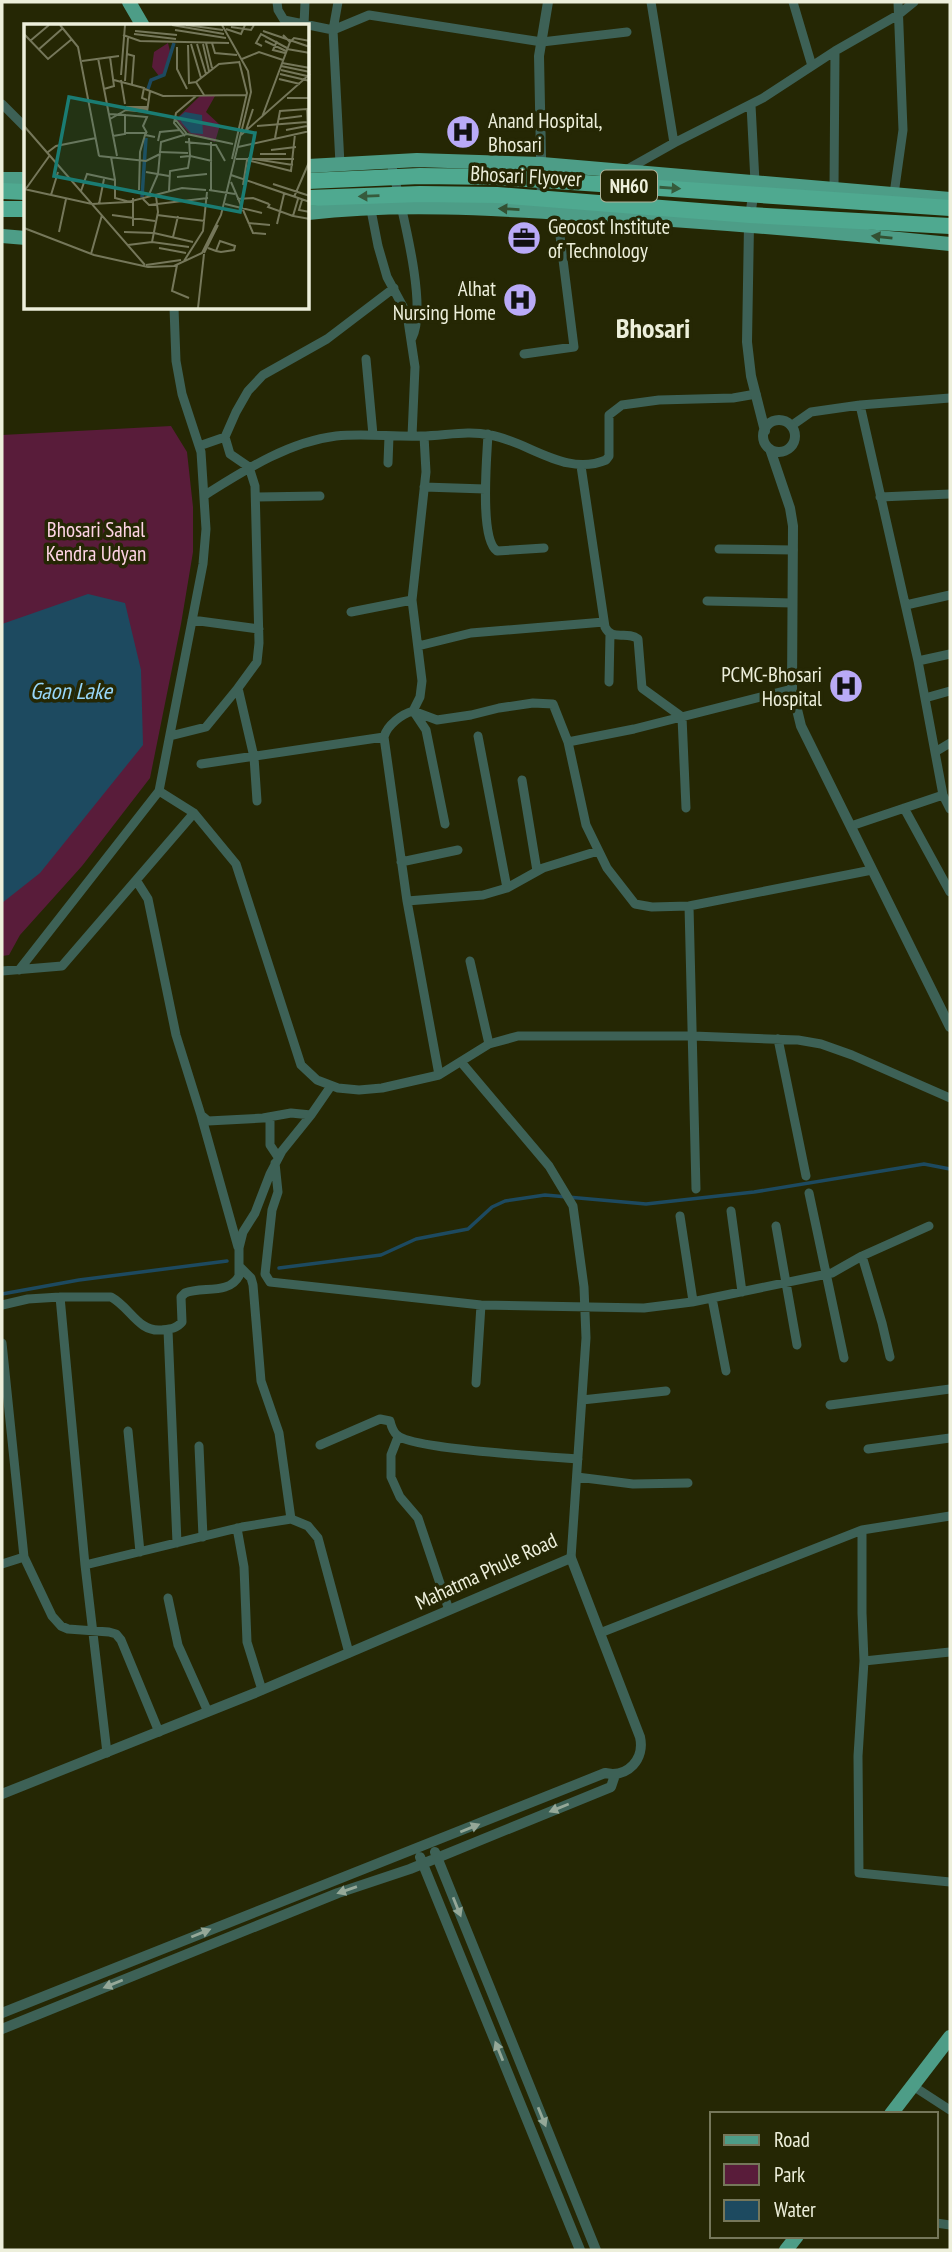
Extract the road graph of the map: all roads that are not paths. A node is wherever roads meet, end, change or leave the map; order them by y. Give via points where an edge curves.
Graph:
1 (129, 2) edge
2 (277, 2) edge
3 (305, 2) edge
4 (338, 2) edge
5 (548, 2) edge
6 (651, 2) edge
7 (793, 2) edge
8 (898, 2) edge
9 (914, 2) edge
10 (898, 15) junction
11 (142, 24) edge
12 (300, 24) edge
13 (304, 24) edge
14 (310, 26) edge
15 (334, 30) junction
16 (627, 32) dead end
17 (542, 43) junction
18 (835, 51) junction
19 (812, 66) junction
20 (2, 104) edge
21 (751, 105) junction
22 (2, 115) edge
23 (16, 117) junction
24 (24, 126) edge
25 (674, 143) junction
26 (391, 162) junction
27 (340, 164) junction
28 (542, 164) junction
29 (310, 166) edge
30 (625, 171) junction
31 (2, 179) edge
32 (24, 179) edge
33 (310, 181) edge
34 (755, 182) junction
35 (834, 189) junction
36 (2, 191) edge
37 (24, 192) edge
38 (894, 194) junction
39 (310, 198) edge
40 (950, 199) edge
41 (401, 208) junction
42 (950, 208) edge
43 (2, 209) edge
44 (24, 209) edge
45 (371, 210) junction
46 (542, 211) junction
47 (557, 212) junction
48 (310, 213) edge
49 (749, 225) junction
50 (950, 226) edge
51 (2, 236) edge
52 (24, 238) edge
53 (950, 244) edge
54 (394, 288) junction
55 (174, 310) edge
56 (411, 339) junction
57 (524, 354) dead end
58 (366, 359) dead end
59 (756, 394) junction
60 (950, 398) edge
61 (860, 405) junction
62 (791, 426) junction
63 (765, 431) junction
64 (488, 434) junction
65 (373, 435) junction
66 (389, 436) junction
67 (412, 436) junction
68 (424, 436) junction
69 (225, 437) junction
70 (199, 446) junction
71 (770, 449) junction
72 (388, 463) dead end
73 (581, 466) junction
74 (249, 467) junction
75 (424, 487) junction
76 (485, 489) junction
77 (950, 494) edge
78 (205, 495) junction
79 (257, 496) junction
80 (320, 496) dead end
81 (880, 496) junction
82 (544, 548) dead end
83 (719, 549) dead end
84 (793, 550) junction
85 (950, 595) edge
86 (412, 600) junction
87 (706, 601) dead end
88 (792, 603) junction
89 (905, 604) junction
90 (351, 612) dead end
91 (192, 620) junction
92 (604, 622) junction
93 (259, 629) junction
94 (610, 634) junction
95 (418, 646) junction
96 (950, 654) edge
97 (918, 661) junction
98 (609, 682) dead end
99 (238, 688) junction
100 (792, 689) junction
101 (950, 691) edge
102 (925, 698) junction
103 (414, 711) junction
104 (682, 717) junction
105 (170, 736) junction
106 (478, 736) dead end
107 (384, 737) junction
108 (568, 742) junction
109 (950, 743) edge
110 (935, 752) junction
111 (254, 757) junction
112 (201, 764) dead end
113 (522, 780) dead end
114 (159, 790) junction
115 (943, 795) junction
116 (257, 800) dead end
117 (686, 808) dead end
118 (904, 808) junction
119 (950, 809) edge
120 (194, 813) junction
121 (446, 824) dead end
122 (851, 826) junction
123 (458, 850) dead end
124 (598, 851) junction
125 (401, 862) junction
126 (872, 870) junction
127 (537, 871) junction
128 (136, 880) junction
129 (507, 888) junction
130 (950, 892) edge
131 (407, 901) junction
132 (689, 906) junction
133 (470, 961) dead end
134 (19, 970) junction
135 (2, 971) edge
136 (949, 1023) edge
137 (693, 1036) junction
138 (778, 1039) junction
139 (489, 1044) junction
140 (461, 1062) junction
141 (439, 1075) junction
142 (331, 1086) junction
143 (950, 1098) edge
144 (201, 1115) junction
145 (311, 1115) junction
146 (270, 1117) junction
147 (277, 1160) junction
148 (806, 1176) dead end
149 (696, 1189) dead end
150 (809, 1193) dead end
151 (731, 1211) dead end
152 (680, 1216) dead end
153 (776, 1226) dead end
154 (929, 1226) dead end
155 (239, 1248) junction
156 (862, 1256) junction
157 (239, 1266) junction
158 (826, 1275) junction
159 (784, 1283) junction
160 (742, 1292) junction
161 (60, 1297) junction
162 (712, 1298) junction
163 (694, 1301) junction
164 (2, 1305) edge
165 (481, 1305) junction
166 (585, 1309) junction
167 (169, 1330) junction
168 (2, 1343) edge
169 (797, 1345) dead end
170 (890, 1357) dead end
171 (844, 1358) dead end
172 (726, 1371) dead end
173 (476, 1383) dead end
174 (950, 1388) edge
175 (666, 1391) dead end
176 (582, 1400) junction
177 (830, 1405) dead end
178 (128, 1431) dead end
179 (398, 1437) junction
180 (950, 1438) edge
181 (320, 1445) dead end
182 (199, 1446) dead end
183 (868, 1449) dead end
184 (578, 1459) junction
185 (577, 1477) junction
186 (688, 1483) dead end
187 (950, 1516) edge
188 (291, 1519) junction
189 (237, 1528) junction
190 (862, 1530) junction
191 (203, 1536) junction
192 (177, 1543) junction
193 (140, 1552) junction
194 (24, 1557) junction
195 (571, 1558) junction
196 (2, 1564) edge
197 (85, 1565) junction
198 (168, 1598) dead end
199 (449, 1611) junction
200 (92, 1632) junction
201 (600, 1633) junction
202 (950, 1652) edge
203 (349, 1653) junction
204 (864, 1661) junction
205 (262, 1690) junction
206 (208, 1712) junction
207 (159, 1732) junction
208 (107, 1753) junction
209 (615, 1775) junction
210 (2, 1794) edge
211 (431, 1843) junction
212 (417, 1849) junction
213 (437, 1858) junction
214 (423, 1863) junction
215 (950, 1882) edge
216 (144, 1956) junction
217 (149, 1969) junction
218 (2, 2013) edge
219 (2, 2029) edge
220 (950, 2038) edge
221 (913, 2086) junction
222 (950, 2110) edge
223 (893, 2112) edge
224 (580, 2250) edge
225 (596, 2250) edge

1 - 11 main road
2 - 12 street via 284,20
3 - 13 street
4 - 15 street
5 - 17 street
6 - 25 street
7 - 19 street
8 - 10 street
9 - 10 street
10 - 18 street
10 - 38 street via 903,130
14 - 15 street
15 - 17 street via 369,15
15 - 27 street
16 - 17 street
17 - 28 street
18 - 19 street
18 - 35 street
19 - 21 street
20 - 23 street
21 - 25 street
21 - 34 street
22 - 23 street
23 - 24 street
25 - 30 street
26 - 27 main road
26 - 28 main road
26 - 41 street
27 - 29 main road
28 - 30 main road
28 - 46 street
30 - 34 main road
31 - 32 main road
33 -> 42 highway, Bhosari Flyover / NH60, bridge via 497,177
34 - 35 main road
34 - 49 street
35 - 38 main road
36 - 37 highway
38 - 40 main road
50 -> 39 highway, Bhosari Flyover / NH60, bridge via 496,195
41 - 45 main road
46 -> 41 main road
41 - 56 street via 418,299
43 - 44 highway
45 - 48 main road
45 - 54 street via 377,246
46 - 47 main road
47 - 49 main road
47 - 57 street via 574,347
53 -> 49 main road
49 - 59 street via 747,342
51 - 52 main road
54 - 56 street via 407,314
54 - 69 street via 327,339 263,375 248,391
55 - 70 street via 182,394
56 - 67 street via 415,367
58 - 65 street
59 - 63 street
59 - 73 street via 622,405 609,415 609,456
60 - 61 street
61 - 62 street via 811,412
61 - 81 street
62 - 63 street via 776,421
62 - 71 street via 795,439 791,447 779,452
63 - 71 street via 764,441
64 - 68 street
64 - 73 street
64 - 76 street
65 - 66 street
65 - 74 street via 316,440
66 - 67 street
66 - 72 street
67 - 68 street
68 - 75 street
69 - 70 street
69 - 74 street via 230,454
70 - 78 street
71 - 84 street via 790,508
73 - 92 street
74 - 78 street
74 - 79 street
75 - 76 street
75 - 86 street
76 - 82 street via 493,549
77 - 81 street
78 - 91 street via 203,564
79 - 80 street
79 - 93 street
81 - 89 street
83 - 84 street
84 - 88 street
85 - 89 street
86 - 90 street
86 - 95 street
87 - 88 street
88 - 100 street
89 - 97 street
91 - 93 street
91 - 105 street
92 - 94 street
92 - 95 street via 471,633
93 - 99 street via 257,662
94 - 98 street
94 - 104 street via 638,639 642,688
95 - 103 street via 422,681
96 - 97 street
97 - 102 street
99 - 105 street via 206,727
99 - 111 street
100 - 104 street
100 - 122 street via 801,726
101 - 102 street
102 - 110 street
103 - 107 street via 398,719
103 - 108 street via 437,720 533,703 553,704
103 - 121 street via 426,730
104 - 108 street
104 - 117 street
105 - 114 street
106 - 129 street
107 - 111 street
107 - 125 street
108 - 124 street via 586,825
109 - 110 street
110 - 115 street
111 - 112 street
111 - 116 street
113 - 127 street
114 - 120 street
114 - 134 street
115 - 118 street
115 - 119 street
118 - 122 street
118 - 130 street
120 - 128 street
120 - 142 street via 236,864 301,1065
122 - 126 street
123 - 125 street
124 - 127 street
124 - 132 street via 635,904
125 - 131 street
126 - 132 street
126 - 136 street
127 - 129 street
128 - 134 street via 62,966
128 - 144 street via 148,899 176,1035
129 - 131 street via 483,895
131 - 141 street
132 - 137 street
133 - 139 street
134 - 135 street
137 - 138 street
137 - 139 street via 518,1036
137 - 149 street
138 - 143 street via 821,1044
138 - 148 street
139 - 140 street
140 - 141 street
140 - 166 street, Mahatma Phule Road via 549,1166 573,1206
141 - 142 street via 382,1088
142 - 145 street
144 - 146 street via 208,1121
144 - 155 street
145 - 146 street
145 - 147 street
146 - 147 street via 270,1145
147 - 155 street
147 - 165 street via 278,1192 265,1274 270,1282
150 - 158 street
151 - 160 street
152 - 163 street
153 - 159 street
154 - 156 street
155 - 157 street
156 - 158 street
156 - 170 street
157 - 167 street via 232,1285 185,1293 181,1297 182,1322
157 - 188 street via 253,1285 261,1381 279,1433
158 - 159 street
158 - 171 street
159 - 160 street
159 - 169 street
160 - 162 street
161 - 164 street
161 - 167 street via 111,1297 145,1328
161 - 197 street
162 - 163 street
162 - 172 street
163 - 166 street
165 - 166 street
165 - 173 street
166 - 176 street, Mahatma Phule Road
167 - 192 street
168 - 194 street
174 - 177 street
175 - 176 street
176 - 184 street, Mahatma Phule Road
178 - 193 street
179 - 181 street via 390,1421 380,1419
179 - 184 street via 446,1447
179 - 199 street via 391,1455 391,1477 418,1518
180 - 183 street
182 - 191 street
184 - 185 street, Mahatma Phule Road
185 - 186 street via 633,1484
185 - 195 street, Mahatma Phule Road
187 - 190 street
188 - 189 street
188 - 203 street via 308,1526 317,1538
189 - 191 street
189 - 205 street via 244,1567 247,1642
190 - 201 street
190 - 204 street
191 - 192 street
192 - 193 street
193 - 197 street
194 - 196 street
194 - 200 street via 52,1616 68,1629
195 - 199 street, Mahatma Phule Road
195 - 201 street
197 - 200 street
198 - 206 street via 178,1645
199 - 203 street, Mahatma Phule Road
200 - 207 street via 109,1632 121,1640
200 - 208 street
201 - 209 street via 643,1748 632,1767
202 - 204 street
203 - 205 street, Mahatma Phule Road
204 - 215 street via 858,1756 859,1873
205 - 206 street, Mahatma Phule Road
206 - 207 street, Mahatma Phule Road
207 - 208 street, Mahatma Phule Road
208 - 210 street, Mahatma Phule Road
211 -> 209 street via 605,1773
209 -> 213 street via 611,1787
211 - 212 street
211 - 213 street
212 - 214 street
216 -> 212 street
213 - 214 street
213 -> 225 street
214 -> 217 street
224 -> 214 street
216 - 217 street
216 - 218 street
217 -> 219 street
220 - 221 main road
221 - 222 street
221 - 223 main road

